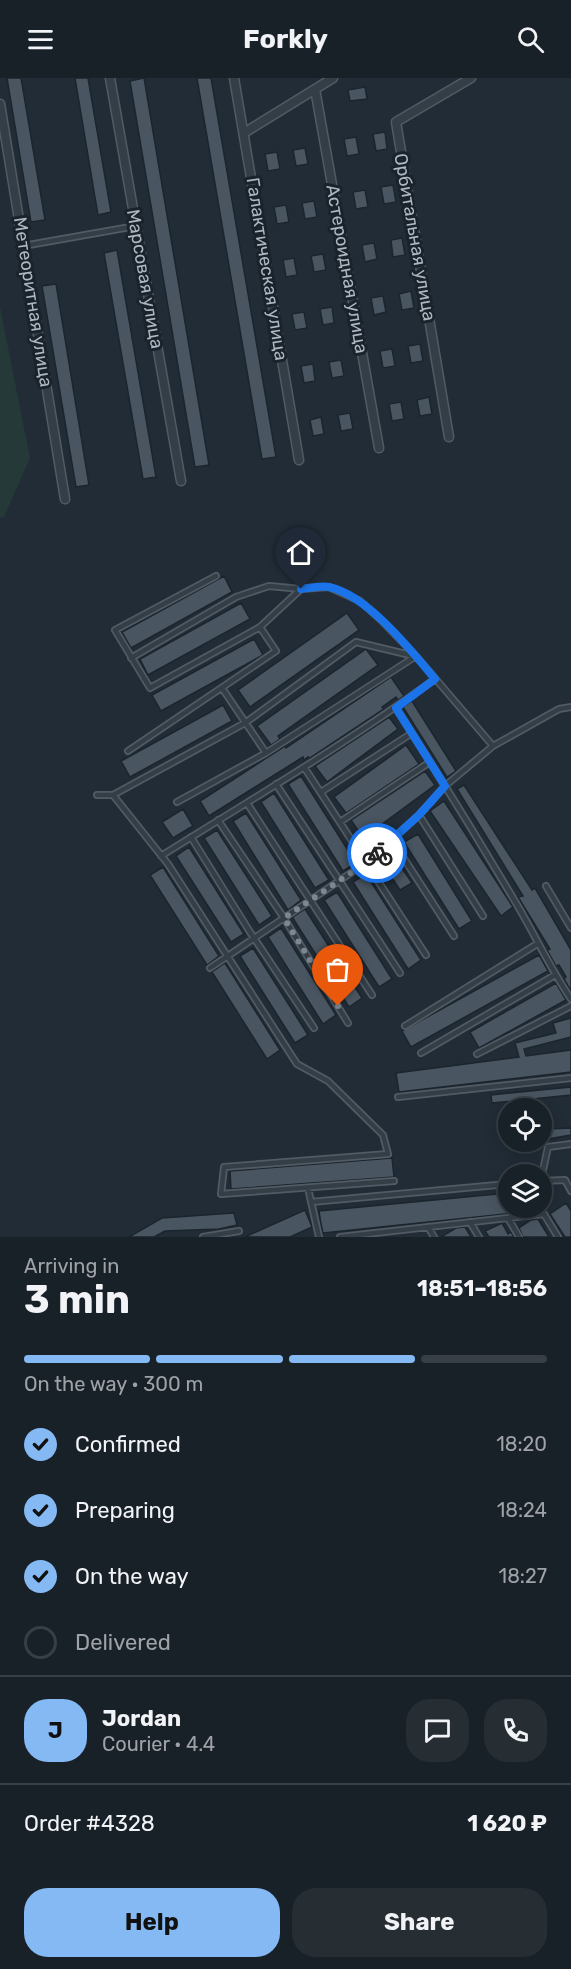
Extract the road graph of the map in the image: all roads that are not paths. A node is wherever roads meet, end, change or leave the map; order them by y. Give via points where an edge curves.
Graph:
1 (110, 78) edge
2 (234, 78) edge
3 (333, 78) edge
4 (471, 78) edge
5 (315, 89) junction
6 (0, 104) edge
7 (244, 133) junction
8 (136, 226) junction
9 (23, 246) junction
10 (449, 437) dead end
11 (379, 448) dead end
12 (298, 460) dead end
13 (181, 481) dead end
14 (65, 499) dead end
15 (216, 576) dead end
16 (301, 589) junction
17 (260, 627) junction
18 (416, 656) junction
19 (131, 658) junction
20 (435, 679) junction
21 (222, 688) junction
22 (396, 708) junction
23 (571, 708) edge
24 (245, 723) junction
25 (412, 733) junction
26 (493, 746) junction
27 (128, 751) dead end
28 (266, 753) junction
29 (430, 762) junction
30 (304, 767) junction
31 (276, 784) junction
32 (445, 786) junction
33 (321, 792) junction
34 (98, 795) dead end
35 (113, 795) junction
36 (177, 802) dead end
37 (247, 803) junction
38 (419, 815) junction
39 (218, 820) junction
40 (340, 822) junction
41 (191, 837) junction
42 (392, 840) junction
43 (161, 856) junction
44 (367, 862) junction
45 (339, 881) junction
46 (546, 886) dead end
47 (311, 900) junction
48 (483, 916) dead end
49 (284, 918) junction
50 (571, 928) edge
51 (454, 936) dead end
52 (255, 938) junction
53 (537, 944) junction
54 (426, 955) dead end
55 (228, 957) junction
56 (210, 968) dead end
57 (400, 973) dead end
58 (555, 975) junction
59 (372, 995) dead end
60 (571, 999) edge
61 (571, 1006) edge
62 (348, 1023) dead end
63 (405, 1026) dead end
64 (314, 1028) dead end
65 (421, 1053) dead end
66 (477, 1054) dead end
67 (571, 1078) edge
68 (398, 1097) dead end
69 (571, 1144) edge
70 (544, 1164) edge
71 (394, 1181) dead end
72 (552, 1181) edge
73 (498, 1185) edge
74 (308, 1188) junction
75 (571, 1191) edge
76 (311, 1202) junction
77 (508, 1218) joint
78 (546, 1218) edge
79 (470, 1222) junction
80 (428, 1227) junction
81 (239, 1231) dead end
82 (396, 1231) junction
83 (318, 1235) edge
84 (203, 1237) edge
85 (310, 1237) edge
86 (340, 1237) edge
87 (400, 1237) edge
88 (434, 1237) edge
89 (479, 1237) edge
90 (519, 1237) edge
91 (558, 1237) edge

1 - 8 street, Марсовая улица
2 - 7 street, Галактическая улица
3 - 5 street
4 - 10 street, Орбитальная улица via 396,122
5 - 7 street
5 - 11 street, Астероидная улица
6 - 9 street, Метеоритная улица
7 - 12 street, Галактическая улица
8 - 9 lane
8 - 13 street, Марсовая улица
9 - 14 street, Метеоритная улица
15 - 19 lane via 115,630
16 - 17 lane
16 - 18 lane via 329,587 360,602
16 - 19 lane via 269,586 236,597
17 - 19 lane via 150,688
17 - 21 lane via 276,651
18 - 20 lane
18 - 24 lane via 356,642
18 - 28 lane
20 - 22 lane
20 - 26 lane
21 - 24 lane
21 - 27 lane
22 - 25 lane
22 - 30 lane
23 - 26 lane via 559,710
24 - 28 lane
24 - 35 lane
25 - 29 lane
25 - 33 lane
26 - 32 lane
28 - 36 lane
29 - 32 lane
29 - 40 lane
30 - 31 lane
30 - 33 lane
31 - 37 lane
31 - 45 lane
32 - 38 lane
32 - 53 lane
33 - 40 lane
34 - 35 lane
35 - 43 lane
37 - 39 lane
37 - 47 lane
38 - 42 lane
38 - 48 lane
39 - 41 lane
39 - 49 lane
40 - 44 lane
41 - 43 lane
41 - 52 lane
42 - 44 lane
42 - 51 lane
43 - 55 lane
44 - 45 lane
44 - 54 lane
45 - 47 lane
45 - 57 lane
46 - 50 lane
47 - 49 lane
47 - 59 lane
49 - 52 lane
49 - 62 lane
52 - 55 lane
52 - 64 lane
53 - 58 lane
53 - 63 lane
55 - 56 lane
55 - 74 lane via 297,1064 328,1081 383,1135 388,1154 224,1167 220,1194
58 - 60 lane
58 - 65 lane
61 - 66 lane
67 - 68 lane
69 - 70 lane via 548,1147
71 - 74 lane
72 - 75 lane via 565,1180
73 - 76 lane
74 - 76 lane
76 - 83 lane
77 - 79 lane
77 - 90 lane
78 - 91 lane
79 - 80 lane
79 - 89 lane
80 - 82 lane
80 - 88 lane
81 - 84 lane
82 - 86 lane
82 - 87 lane
83 - 85 lane

